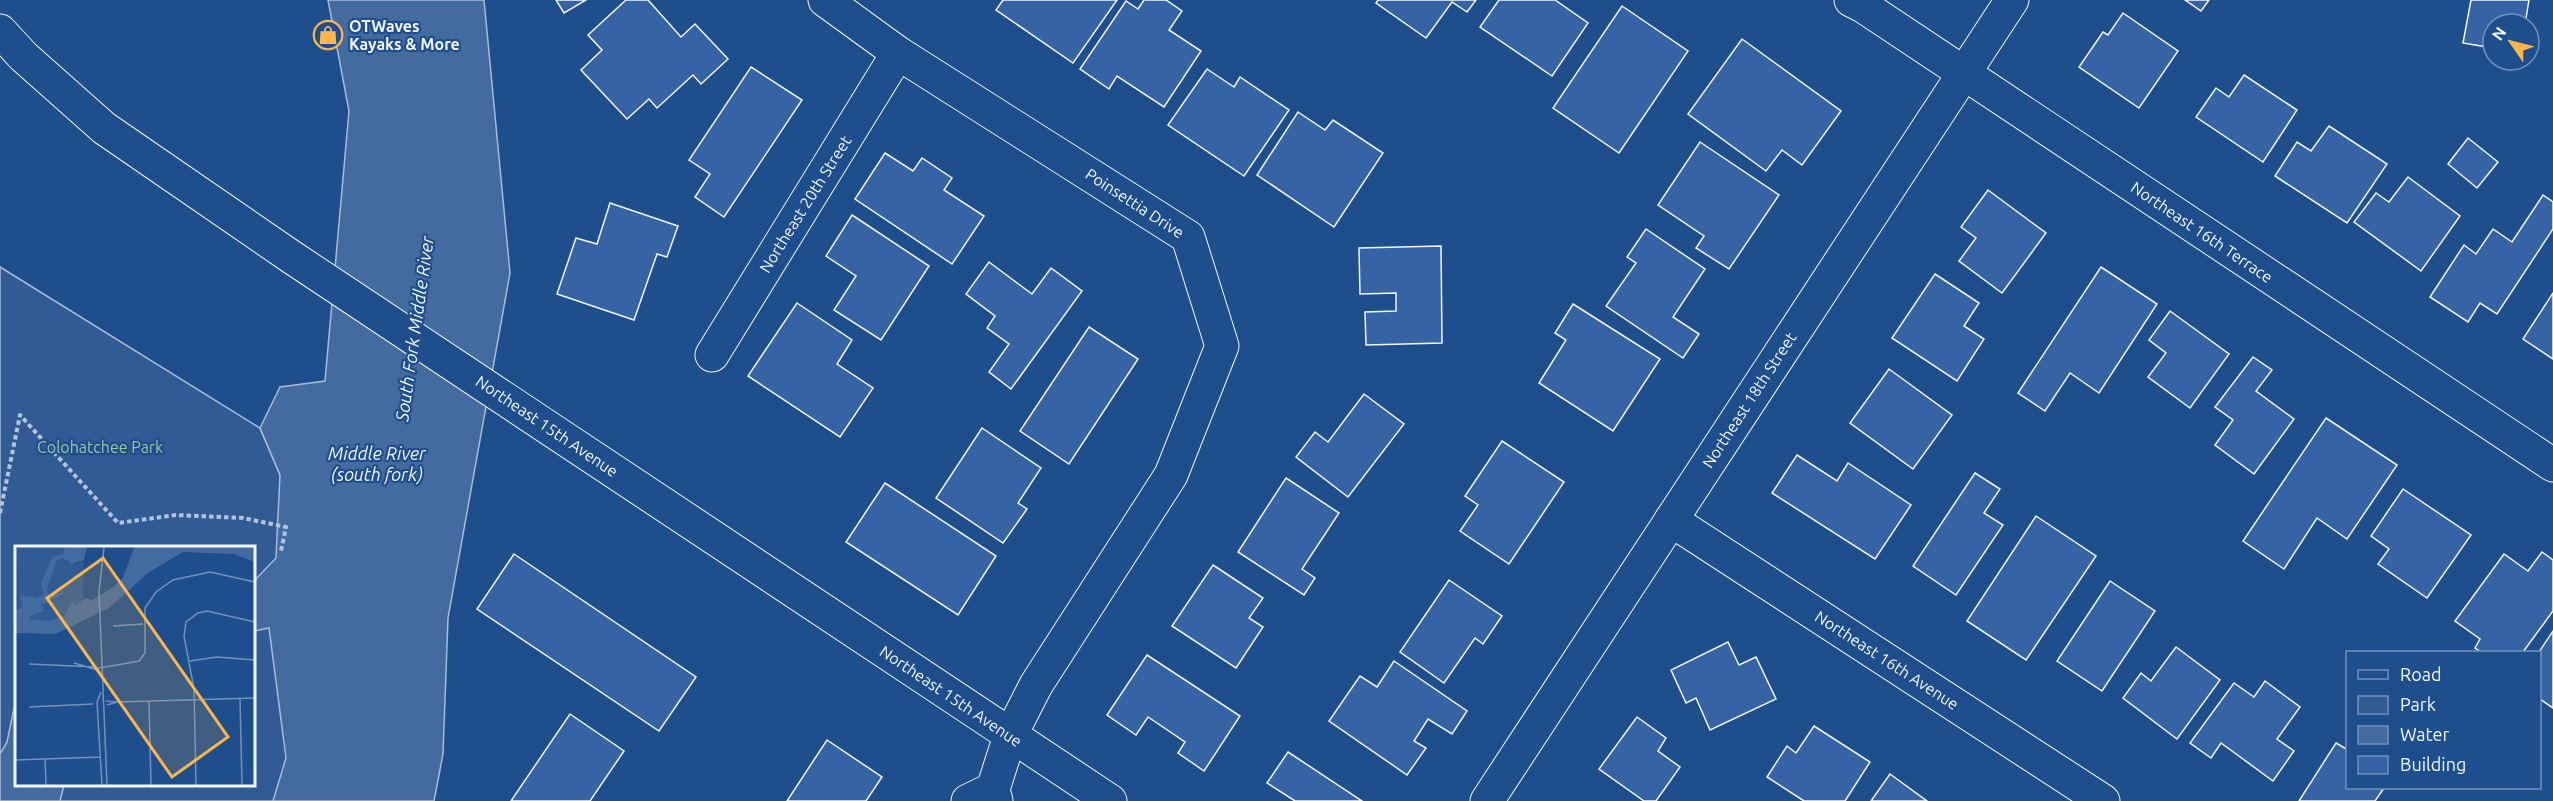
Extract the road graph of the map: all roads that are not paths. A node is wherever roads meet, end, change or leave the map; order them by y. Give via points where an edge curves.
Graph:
1 (825, 0) edge
2 (1851, 0) edge
3 (2012, 0) edge
4 (0, 31) edge
5 (898, 53) junction
6 (1964, 74) junction
7 (712, 355) dead end
8 (2553, 465) edge
9 (1671, 520) junction
10 (1010, 736) junction
11 (986, 797) edge
12 (1110, 801) edge
13 (1487, 801) edge
14 (2103, 801) edge

1 - 5 street, Poinsettia Drive
2 - 6 street, Northeast 16th Terrace
3 - 6 street, Northeast 18th Street
4 - 10 street, Northeast 15th Avenue via 104,128
5 - 7 street, Northeast 20th Street
5 - 10 street, Poinsettia Drive via 1188,237 1222,346 1172,475 1036,685
6 - 8 street, Northeast 16th Terrace
6 - 9 street, Northeast 18th Street
9 - 13 street, Northeast 18th Street
9 - 14 street, Northeast 16th Avenue
10 - 11 street, Poinsettia Drive
10 - 12 street, Northeast 15th Avenue

